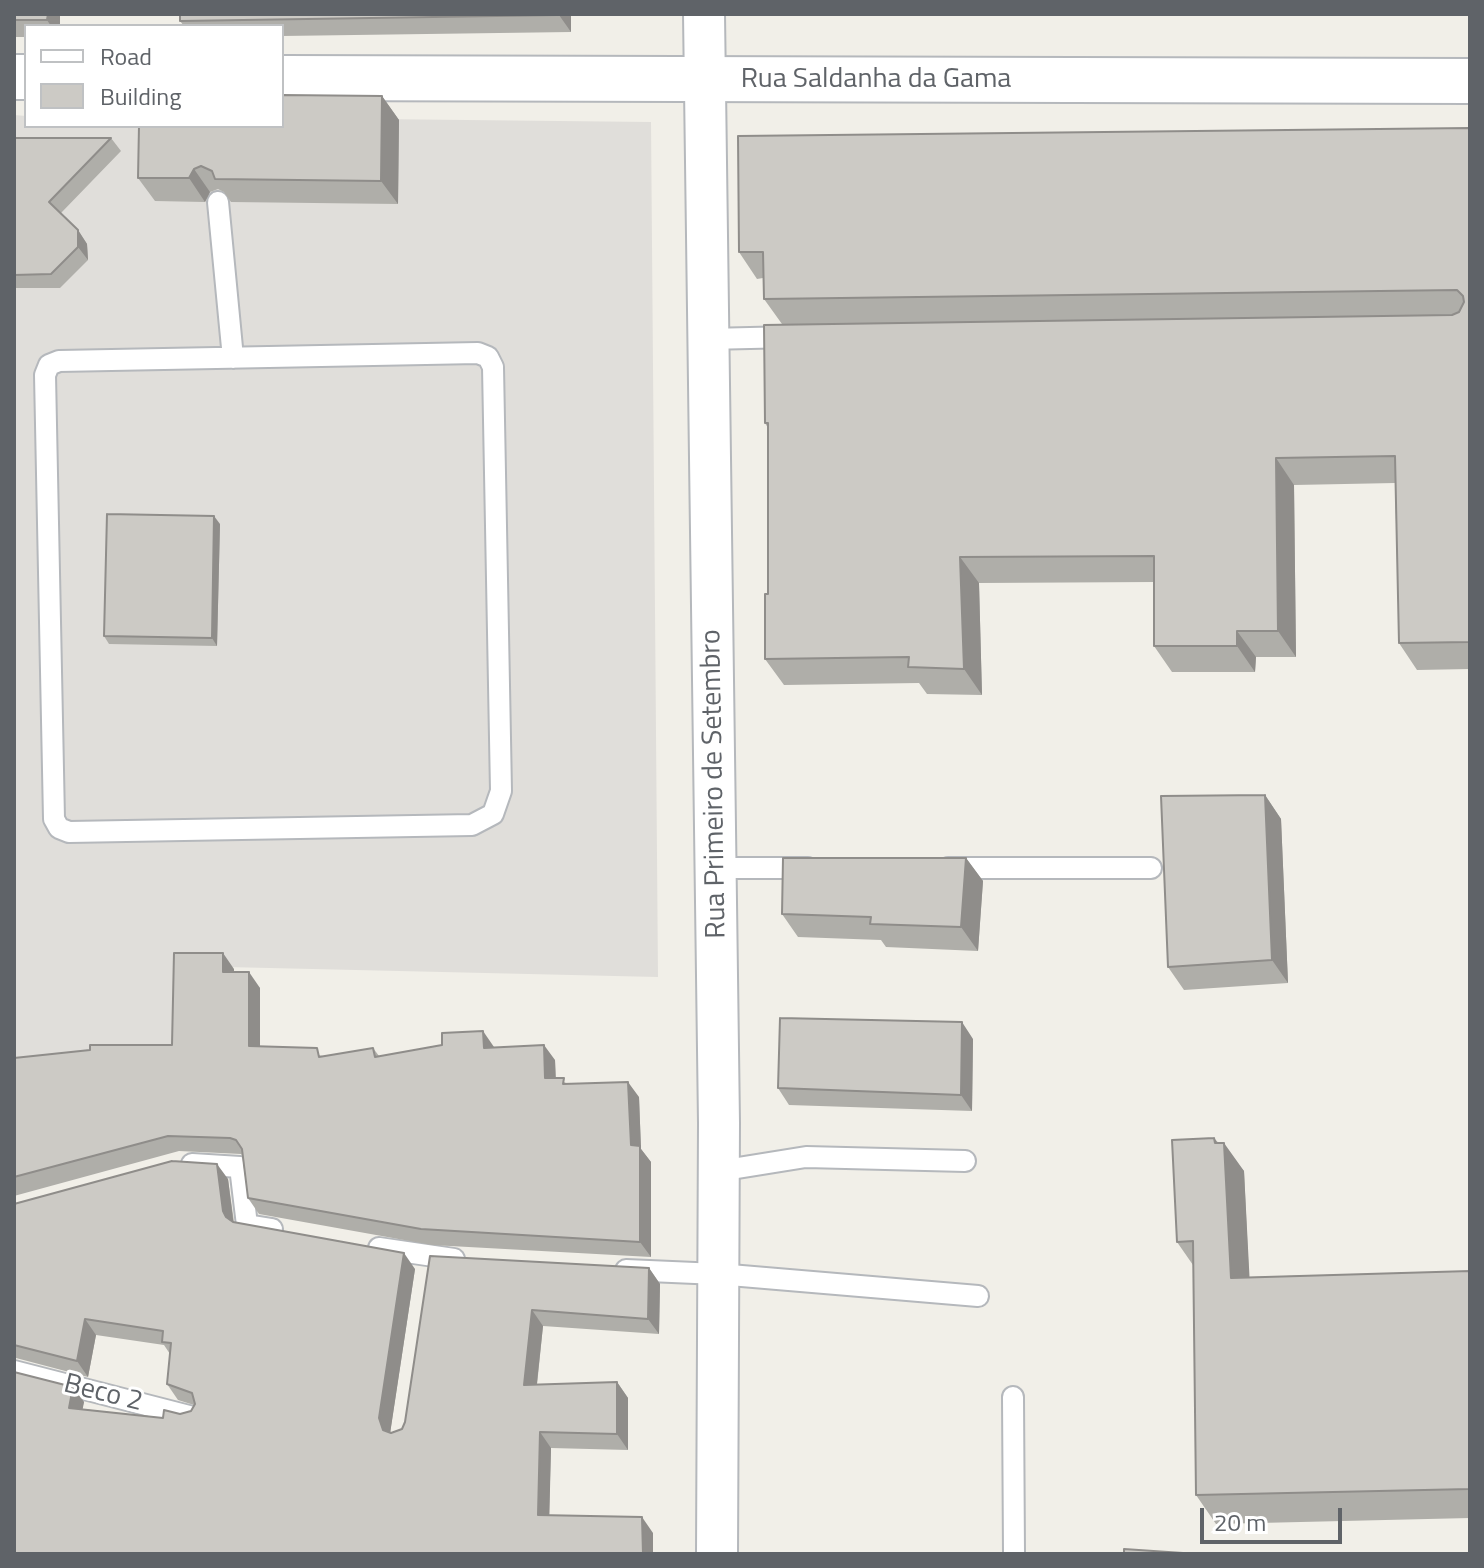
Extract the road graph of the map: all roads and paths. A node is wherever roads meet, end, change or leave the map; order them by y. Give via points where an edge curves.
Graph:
1 (704, 14) edge
2 (284, 78) edge
3 (703, 80) junction
4 (1470, 81) edge
5 (218, 202) edge
6 (813, 337) edge
7 (708, 339) junction
8 (233, 358) junction
9 (716, 868) junction
10 (821, 868) edge
11 (931, 868) edge
12 (1151, 868) dead end
13 (965, 1161) dead end
14 (166, 1168) edge
15 (719, 1171) junction
16 (293, 1233) edge
17 (354, 1244) edge
18 (475, 1260) edge
19 (610, 1269) edge
20 (718, 1274) junction
21 (978, 1296) dead end
22 (14, 1371) edge
23 (1013, 1397) dead end
24 (193, 1417) edge
25 (717, 1554) edge
26 (1014, 1554) edge

1 - 3 street, Rua Primeiro de Setembro
2 - 3 street, Rua Saldanha da Gama
3 - 4 street, Rua Saldanha da Gama
3 - 7 street, Rua Primeiro de Setembro
5 - 8 lane
6 - 7 lane
7 - 9 street, Rua Primeiro de Setembro
8 - 8 lane via 478,353 488,357 493,367 501,791 493,814 472,825 69,832 59,828 54,819 45,375 49,365 59,361
9 - 10 lane
9 - 15 street, Rua Primeiro de Setembro
11 - 12 lane
13 - 15 lane via 806,1157
14 - 16 lane via 240,1167 247,1225
15 - 20 street, Rua Primeiro de Setembro
17 - 18 lane via 429,1265
19 - 20 lane
20 - 21 lane
20 - 25 street, Rua Primeiro de Setembro
22 - 24 lane, Beco 2
23 - 26 lane

